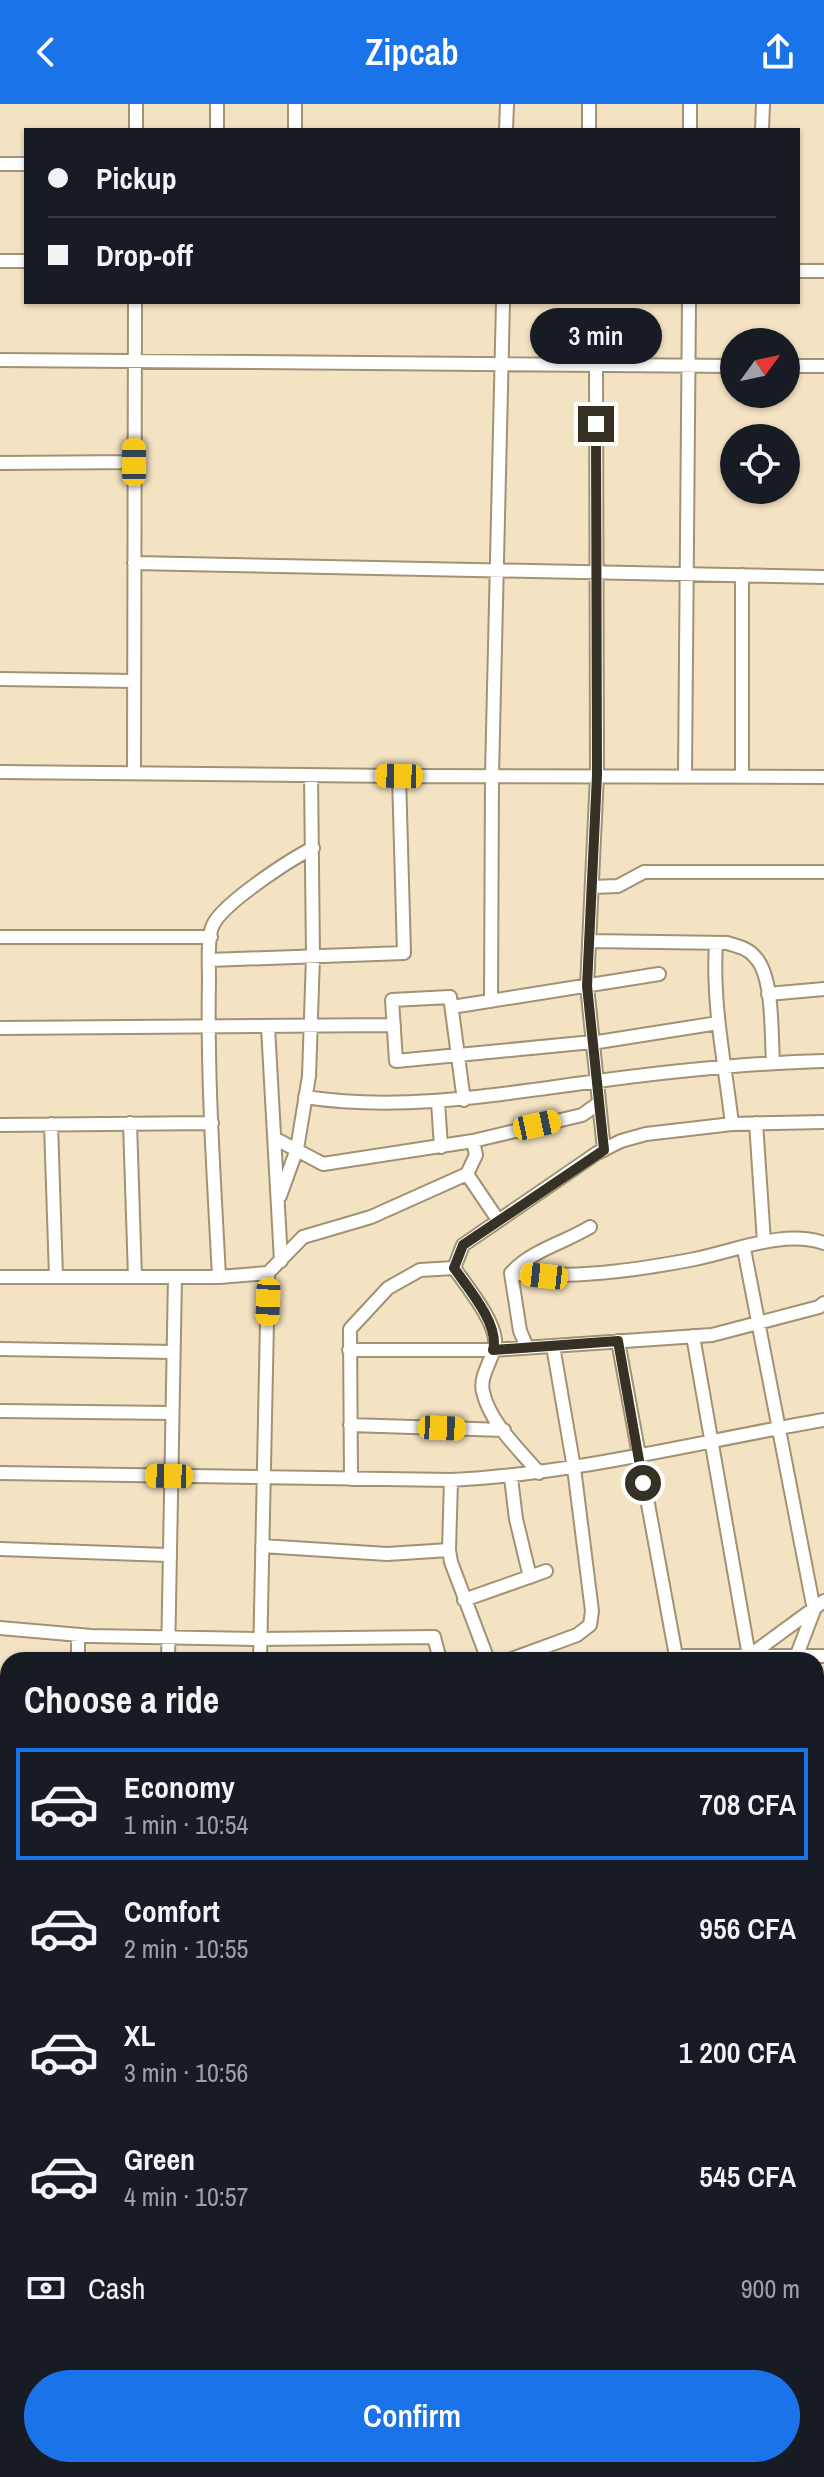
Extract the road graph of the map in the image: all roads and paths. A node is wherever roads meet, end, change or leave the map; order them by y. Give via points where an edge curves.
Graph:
1 (136, 104) edge
2 (217, 104) edge
3 (295, 104) edge
4 (507, 104) edge
5 (589, 104) edge
6 (690, 104) edge
7 (763, 104) edge
8 (136, 128) edge
9 (217, 128) edge
10 (295, 128) edge
11 (506, 128) edge
12 (589, 128) edge
13 (690, 128) edge
14 (762, 128) edge
15 (0, 164) edge
16 (24, 164) edge
17 (0, 261) edge
18 (24, 261) edge
19 (800, 271) edge
20 (824, 271) edge
21 (135, 304) edge
22 (503, 304) edge
23 (689, 304) edge
24 (0, 360) edge
25 (134, 361) junction
26 (501, 364) junction
27 (596, 365) junction
28 (688, 365) junction
29 (720, 366) edge
30 (800, 366) edge
31 (824, 366) edge
32 (134, 462) junction
33 (0, 463) edge
34 (134, 563) junction
35 (497, 570) junction
36 (595, 572) junction
37 (687, 574) junction
38 (742, 575) junction
39 (824, 577) edge
40 (0, 679) edge
41 (134, 681) junction
42 (0, 772) edge
43 (134, 773) junction
44 (311, 775) junction
45 (492, 775) junction
46 (597, 775) junction
47 (399, 776) junction
48 (685, 776) junction
49 (742, 776) junction
50 (824, 777) edge
51 (313, 848) junction
52 (824, 872) edge
53 (592, 887) junction
54 (0, 937) edge
55 (211, 937) junction
56 (589, 941) junction
57 (716, 943) junction
58 (313, 957) junction
59 (209, 960) junction
60 (659, 974) dead end
61 (587, 986) junction
62 (824, 989) edge
63 (768, 994) junction
64 (491, 1001) junction
65 (452, 1007) junction
66 (718, 1023) junction
67 (394, 1025) junction
68 (208, 1026) junction
69 (268, 1027) junction
70 (310, 1027) junction
71 (0, 1028) edge
72 (593, 1042) junction
73 (458, 1055) junction
74 (824, 1061) edge
75 (773, 1062) junction
76 (726, 1066) junction
77 (596, 1081) junction
78 (305, 1097) junction
79 (464, 1100) junction
80 (438, 1102) junction
81 (599, 1103) junction
82 (824, 1122) edge
83 (130, 1123) junction
84 (212, 1123) junction
85 (756, 1123) junction
86 (51, 1124) junction
87 (732, 1124) junction
88 (0, 1125) edge
89 (276, 1139) junction
90 (473, 1141) junction
91 (441, 1147) junction
92 (297, 1149) junction
93 (604, 1150) junction
94 (467, 1174) junction
95 (280, 1196) junction
96 (498, 1220) junction
97 (590, 1227) dead end
98 (764, 1242) junction
99 (824, 1243) edge
100 (744, 1249) junction
101 (281, 1261) junction
102 (454, 1268) junction
103 (268, 1273) junction
104 (511, 1273) junction
105 (0, 1277) edge
106 (56, 1277) junction
107 (135, 1277) junction
108 (175, 1277) junction
109 (219, 1277) junction
110 (822, 1306) edge
111 (759, 1322) junction
112 (693, 1336) junction
113 (618, 1341) junction
114 (553, 1346) junction
115 (527, 1347) junction
116 (0, 1349) edge
117 (349, 1350) junction
118 (493, 1350) junction
119 (173, 1352) junction
120 (0, 1411) edge
121 (171, 1413) junction
122 (824, 1420) edge
123 (350, 1425) junction
124 (781, 1429) junction
125 (504, 1430) junction
126 (711, 1443) junction
127 (638, 1455) junction
128 (574, 1468) junction
129 (0, 1473) edge
130 (539, 1473) junction
131 (169, 1476) junction
132 (263, 1478) junction
133 (511, 1478) junction
134 (351, 1479) junction
135 (451, 1480) junction
136 (262, 1546) junction
137 (0, 1549) edge
138 (449, 1550) junction
139 (168, 1555) junction
140 (546, 1571) dead end
141 (530, 1577) junction
142 (464, 1600) junction
143 (819, 1606) edge
144 (0, 1628) edge
145 (78, 1635) junction
146 (168, 1636) junction
147 (260, 1639) junction
148 (78, 1652) edge
149 (168, 1652) edge
150 (260, 1652) edge
151 (438, 1652) edge
152 (485, 1652) edge
153 (531, 1652) edge
154 (674, 1652) edge
155 (748, 1652) edge
156 (755, 1652) edge
157 (798, 1652) edge

1 - 8 street
2 - 9 street
3 - 10 street
4 - 11 street
5 - 12 street
6 - 13 street
7 - 14 street
15 - 16 street
17 - 18 street
19 - 20 street
21 - 25 street
22 - 26 street
23 - 28 street
24 - 25 street
25 - 26 street
25 - 32 street
26 - 27 street
26 - 35 street
27 - 28 street
27 - 36 street
28 - 29 street
28 - 37 street
30 - 31 street
32 - 33 street
32 - 34 street
34 - 35 street
34 - 41 street
35 - 36 street
35 - 45 street
36 - 37 street
36 - 46 street
37 - 38 street
37 - 48 street
38 - 39 street
38 - 49 street
40 - 41 street
41 - 43 street
42 - 43 street
43 - 44 street
44 - 47 street
44 - 51 street
45 - 46 street
45 - 47 street
45 - 64 street
46 - 48 street
46 - 53 street
47 - 58 street via 404,953
48 - 49 street
49 - 50 street
51 - 55 street via 229,907 212,926
51 - 58 street
52 - 53 street via 644,872 618,886
53 - 56 street
54 - 55 street
55 - 59 street
56 - 57 street
56 - 61 street
57 - 63 street via 743,947 756,957
57 - 66 street
58 - 59 street
58 - 70 street
59 - 68 street
60 - 61 street
61 - 64 street
61 - 72 street
62 - 63 street
63 - 75 street
64 - 65 street
65 - 67 street via 450,997 392,1000
65 - 73 street
66 - 72 street
66 - 76 street
67 - 70 street
67 - 73 street via 396,1061
68 - 69 street
68 - 71 street
68 - 84 street
69 - 70 street
69 - 89 street
70 - 78 street
72 - 73 street
72 - 77 street
73 - 79 street
74 - 75 street
75 - 76 street
76 - 77 street
76 - 87 street
77 - 79 street
77 - 81 street
78 - 80 street via 343,1103
78 - 92 street
79 - 80 street
80 - 91 street
81 - 90 street via 582,1115
81 - 93 street
82 - 85 street
83 - 84 street
83 - 86 street
83 - 107 street
84 - 109 street
85 - 87 street
85 - 98 street
86 - 88 street
86 - 106 street
87 - 93 street via 646,1134
89 - 92 street
89 - 95 street
90 - 91 street
90 - 94 street via 476,1155
91 - 92 street via 323,1164
92 - 95 street
93 - 96 street
94 - 96 street
94 - 101 street via 371,1217 303,1237
95 - 101 street
96 - 102 street via 463,1245
97 - 104 street via 524,1259
98 - 99 street via 788,1238
98 - 100 street
100 - 104 street via 625,1272
100 - 111 street
101 - 103 street
102 - 117 street via 420,1270 388,1288 350,1329
102 - 118 street via 493,1330
103 - 109 street
103 - 132 street
104 - 115 street
105 - 106 street
106 - 107 street
107 - 108 street
108 - 109 street
108 - 119 street
110 - 111 street
111 - 112 street
111 - 124 street
112 - 113 street
112 - 126 street
113 - 114 street
113 - 127 street
114 - 115 street
114 - 128 street
115 - 118 street
116 - 119 street
117 - 118 street
117 - 123 street
118 - 125 street via 482,1389 490,1413
119 - 121 street
120 - 121 street
121 - 131 street
122 - 124 street
123 - 125 street
123 - 134 street
124 - 126 street
124 - 143 street
125 - 130 street
126 - 127 street
126 - 155 street
127 - 128 street
127 - 154 street
128 - 130 street
128 - 153 street via 590,1625
129 - 131 street
130 - 133 street
131 - 132 street
131 - 139 street
132 - 134 street
132 - 136 street
133 - 135 street
133 - 141 street
134 - 135 street
135 - 138 street
136 - 138 street via 387,1554
136 - 147 street
137 - 139 street
138 - 142 street
139 - 146 street
140 - 141 street
141 - 142 street
142 - 152 street
143 - 156 street
143 - 157 street
144 - 145 street
145 - 146 street
145 - 148 street
146 - 147 street
146 - 149 street
147 - 150 street
147 - 151 street via 434,1637

